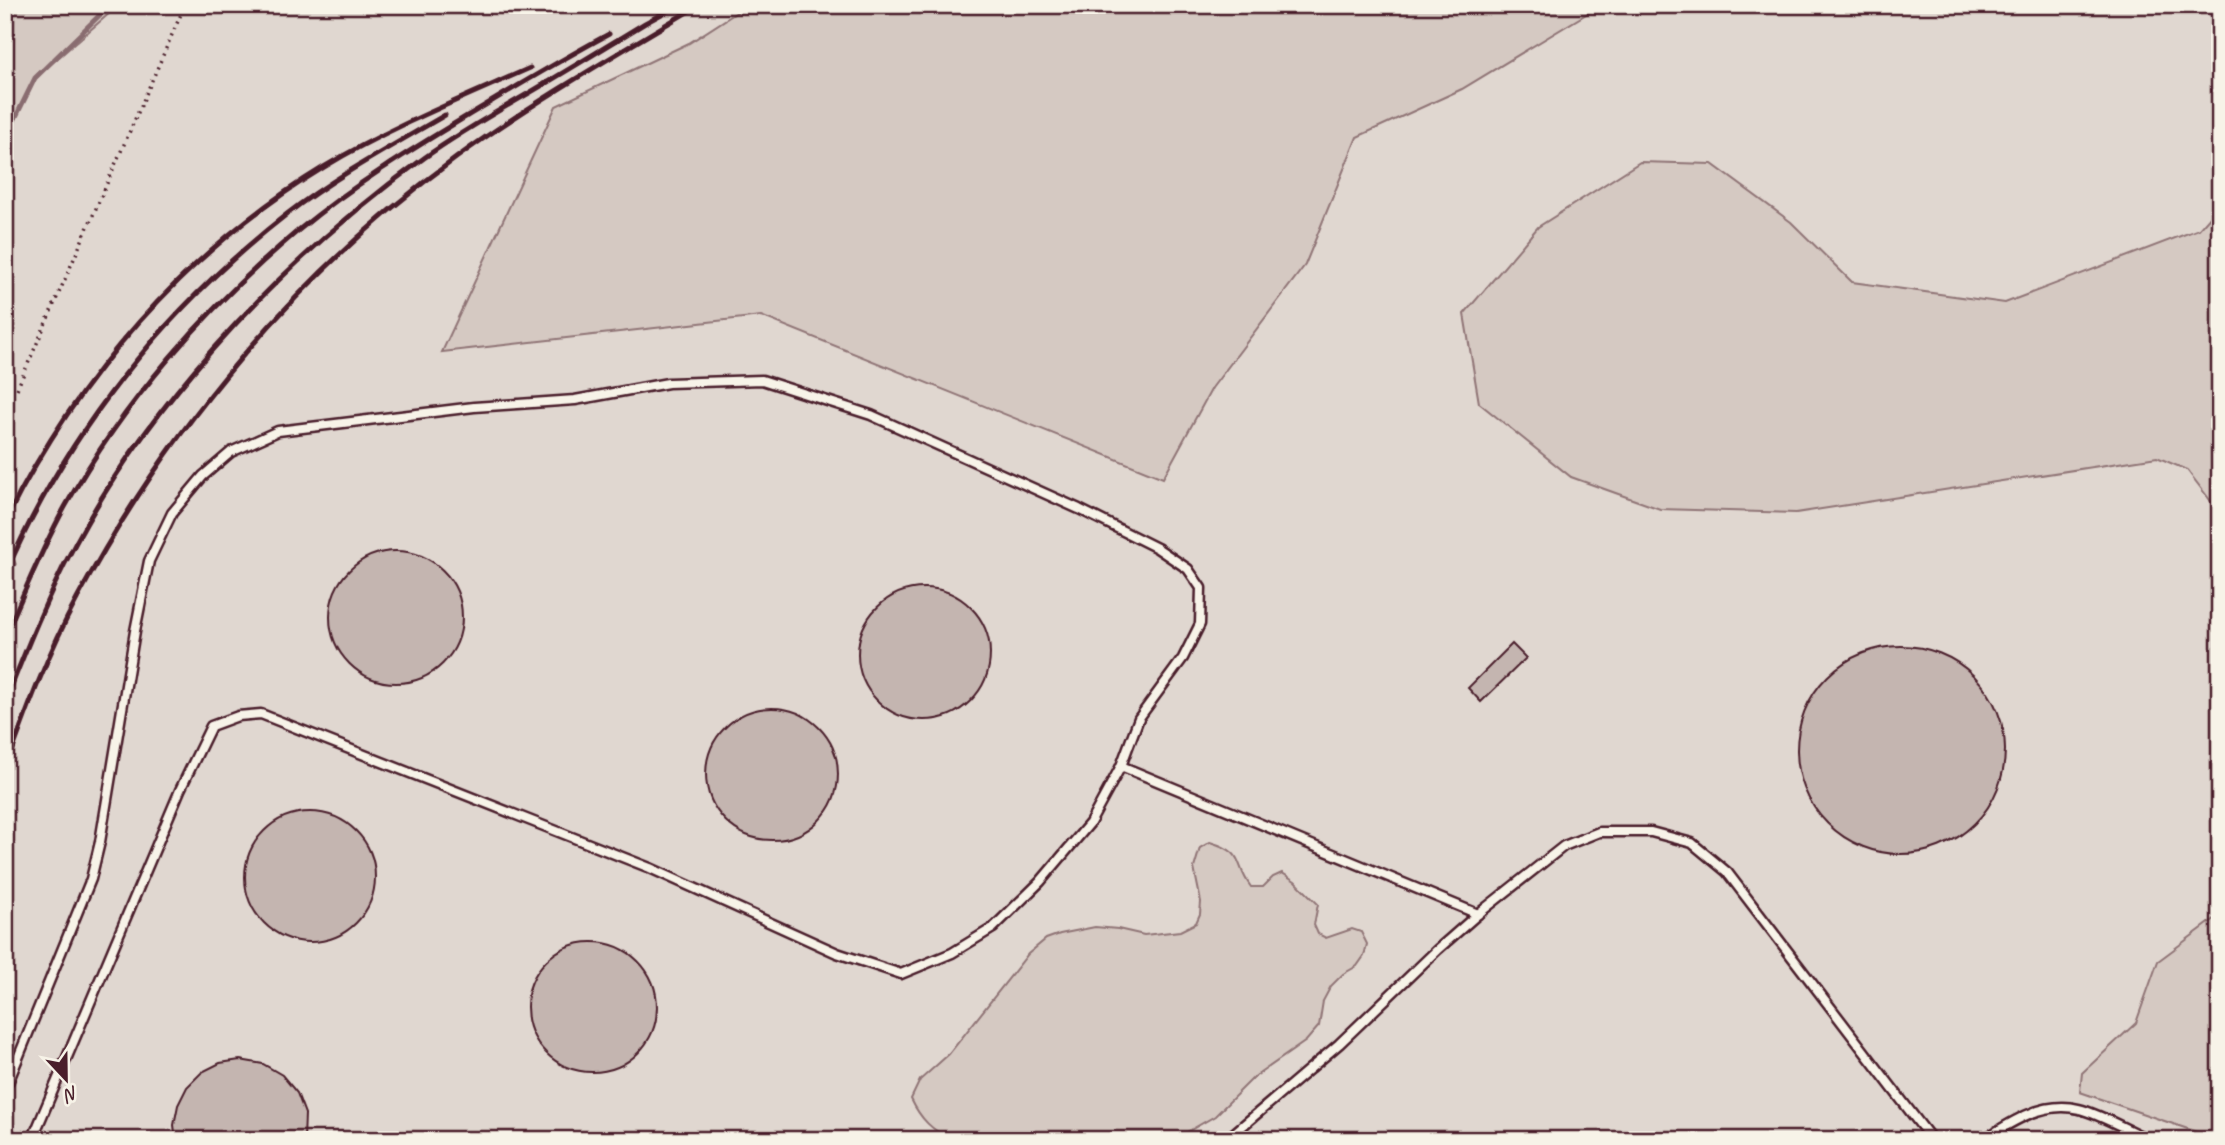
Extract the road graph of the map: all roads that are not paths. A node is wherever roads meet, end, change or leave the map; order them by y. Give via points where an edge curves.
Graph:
1 (1121, 766) junction
2 (1478, 914) junction
3 (5, 1090) edge
4 (32, 1140) edge
5 (1226, 1140) edge
6 (1932, 1140) edge
7 (1983, 1140) edge
8 (2150, 1140) edge

1 - 2 lane
1 - 3 lane via 1139,719 1183,658 1200,624 1201,587 1188,569 1157,548 871,415 762,380 748,380 668,383 575,400 474,407 278,431 232,452 202,475 172,513 149,561 91,879
1 - 4 lane via 1090,823 1040,883 993,928 952,953 901,974 837,953 650,868 261,714 238,716 211,726
2 - 5 lane via 1339,1044
2 - 6 lane via 1564,846 1599,832 1651,832 1692,843 1727,872
7 - 8 lane via 2015,1119 2050,1107 2079,1109

